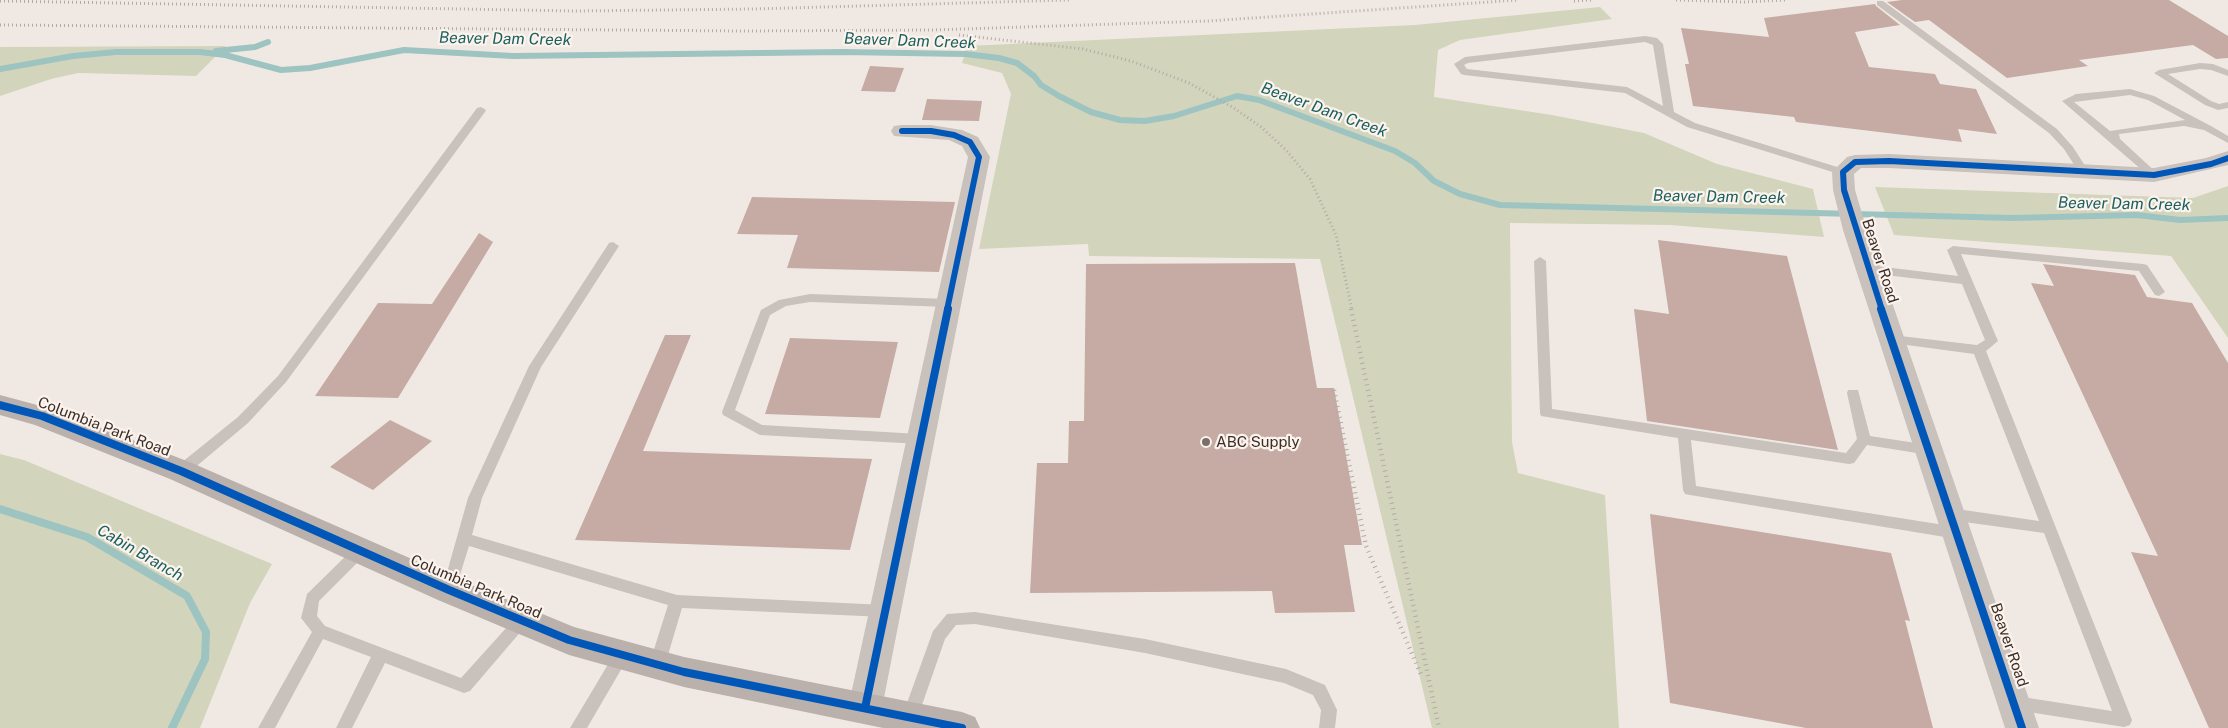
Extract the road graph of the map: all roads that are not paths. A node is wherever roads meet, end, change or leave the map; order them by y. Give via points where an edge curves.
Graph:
1 (1880, 3) dead end
2 (2227, 72) edge
3 (2228, 104) edge
4 (480, 110) dead end
5 (1669, 112) junction
6 (2207, 128) junction
7 (902, 131) dead end
8 (2115, 140) junction
9 (2228, 140) edge
10 (2228, 158) edge
11 (2084, 172) junction
12 (2154, 175) junction
13 (1843, 181) junction
14 (613, 246) dead end
15 (1540, 261) dead end
16 (1868, 269) junction
17 (1967, 281) junction
18 (2159, 292) dead end
19 (948, 303) junction
20 (1892, 339) junction
21 (1979, 350) junction
22 (1853, 393) dead end
23 (0, 405) edge
24 (1684, 434) junction
25 (920, 439) junction
26 (1864, 440) junction
27 (1929, 450) junction
28 (181, 471) junction
29 (1954, 524) junction
30 (2049, 528) junction
31 (464, 539) junction
32 (360, 551) junction
33 (449, 590) junction
34 (677, 601) junction
35 (885, 610) junction
36 (521, 622) junction
37 (320, 631) junction
38 (381, 654) junction
39 (621, 656) junction
40 (657, 665) junction
41 (865, 708) junction
42 (2018, 715) edge
43 (908, 723) edge
44 (2125, 724) edge
45 (266, 728) edge
46 (344, 728) edge
47 (578, 728) edge
48 (962, 728) edge
49 (1327, 728) edge

1 - 11 lane via 2053,131
2 - 3 lane via 2200,66 2159,73 2208,103 2218,107
4 - 28 lane via 282,379 243,420
5 - 5 lane via 1627,90 1464,72 1459,64 1465,60 1654,40 1658,44
5 - 13 lane via 1692,125
6 - 8 lane via 2184,123 2132,128 2114,132
6 - 8 lane via 2151,98 2130,92 2076,97 2067,101
6 - 9 lane
7 - 19 street via 954,135 970,142 980,157
8 - 12 lane
10 - 12 street
11 - 12 street
11 - 13 street via 1855,162
13 - 16 street, Beaver Road
14 - 31 lane via 535,366 475,498
15 - 24 lane via 1546,413
16 - 17 lane
16 - 20 street, Beaver Road
17 - 18 lane via 1953,250 2143,268
17 - 21 lane via 1992,340
19 - 25 street
19 - 25 lane via 810,298 783,303 765,313 728,412 760,430
20 - 21 lane
20 - 27 street, Beaver Road
21 - 30 lane
22 - 26 lane
23 - 28 street, Columbia Park Road via 42,416
24 - 26 lane via 1849,459
24 - 29 lane via 1690,490
25 - 35 street
26 - 27 lane
27 - 29 street, Beaver Road
28 - 32 street, Columbia Park Road
29 - 30 lane
29 - 42 street, Beaver Road
30 - 44 lane
31 - 33 lane
31 - 34 lane
32 - 33 street, Columbia Park Road
32 - 37 lane via 312,598 309,618
33 - 36 street, Columbia Park Road
34 - 35 lane
34 - 40 lane
35 - 41 street
36 - 38 lane via 464,686
36 - 39 street, Columbia Park Road
37 - 38 lane
37 - 45 lane
38 - 46 lane
39 - 40 street, Columbia Park Road
39 - 47 lane
40 - 41 street, Columbia Park Road
41 - 43 street, Columbia Park Road
42 - 44 lane
43 - 48 street, Columbia Park Road
43 - 49 lane via 938,636 952,620 976,618 1145,646 1286,676 1319,690 1329,710

